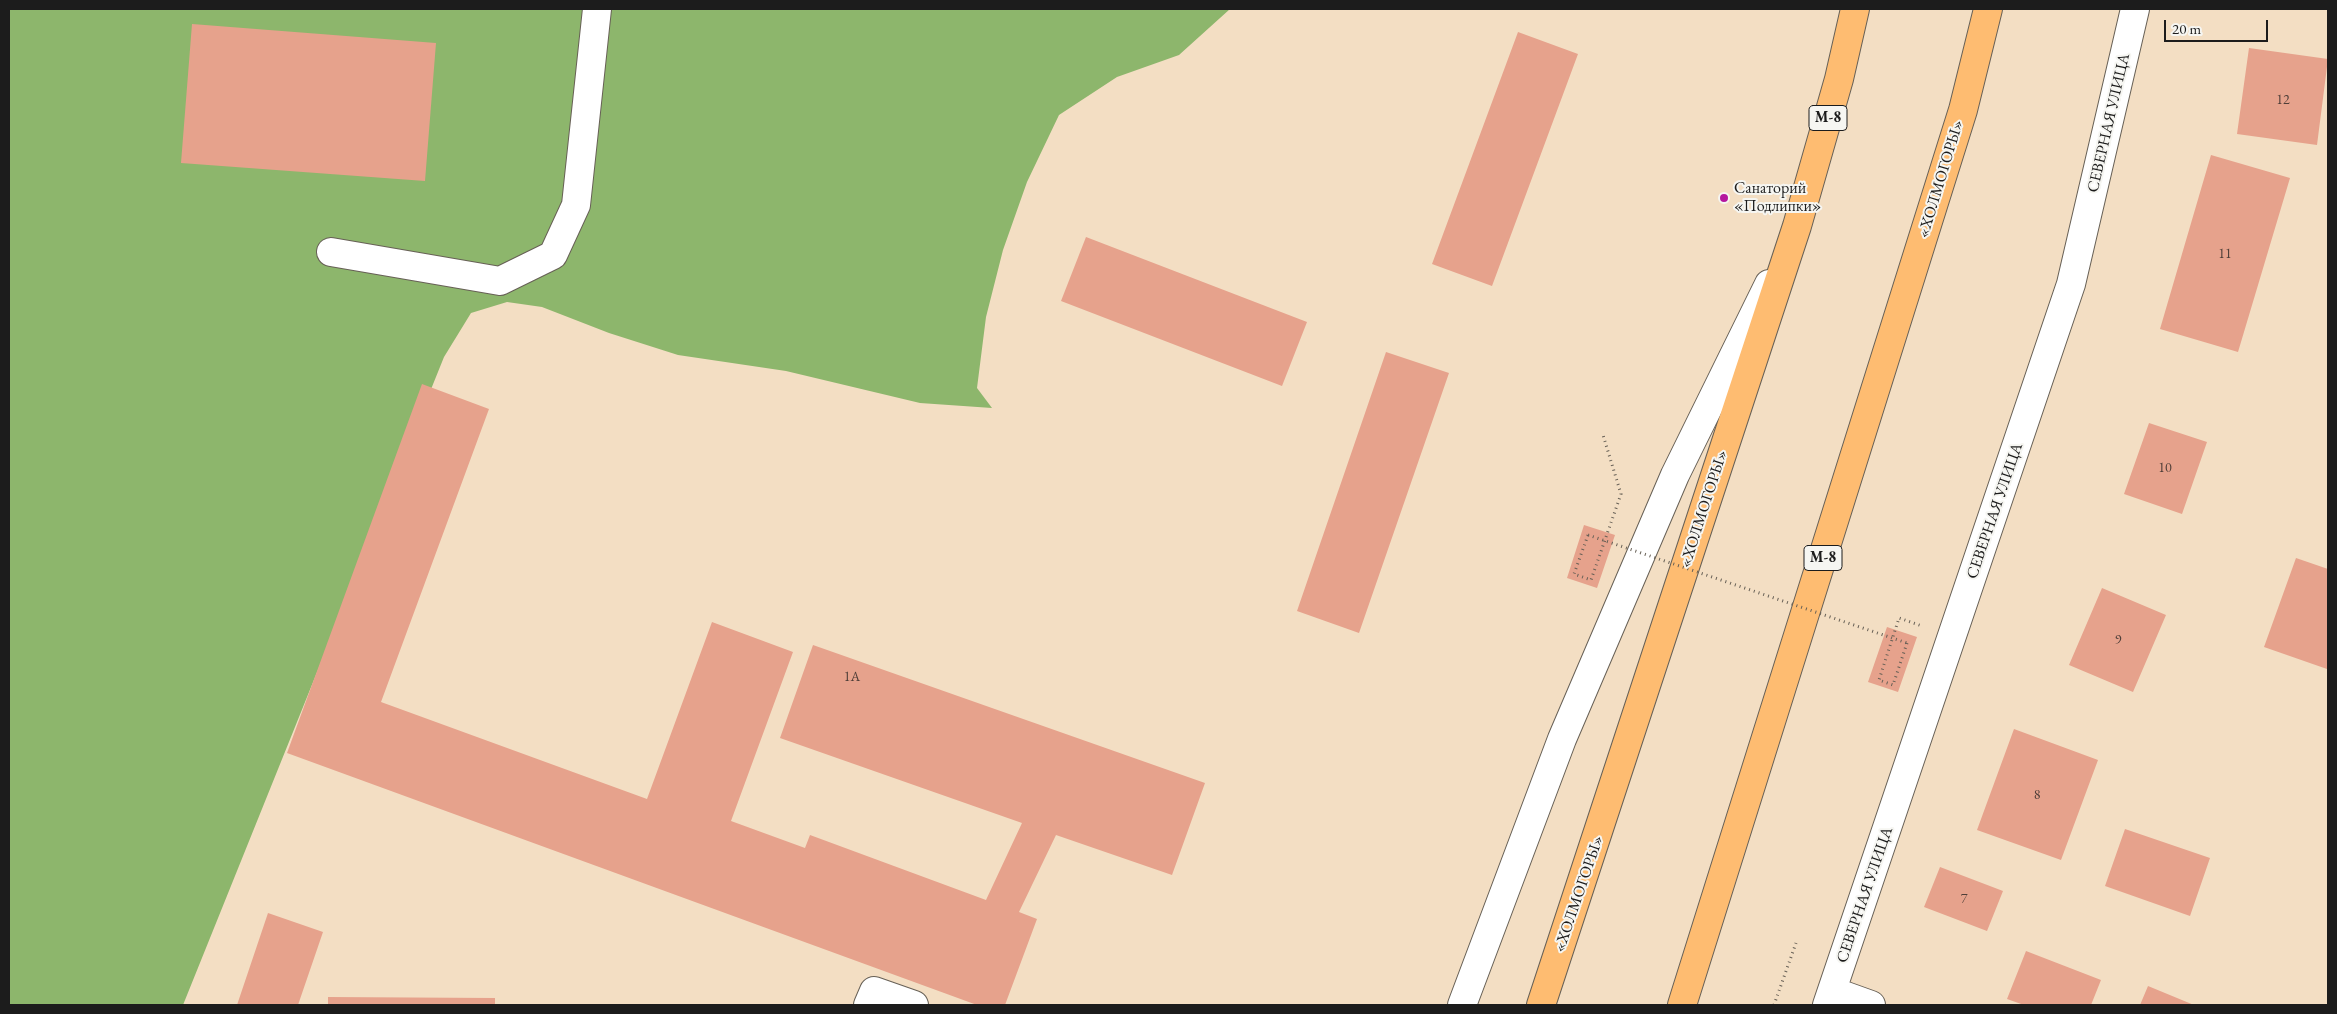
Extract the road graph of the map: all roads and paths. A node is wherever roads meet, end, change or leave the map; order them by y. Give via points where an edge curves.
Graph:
1 (597, 9) edge
2 (1855, 9) edge
3 (1988, 9) edge
4 (2135, 9) edge
5 (1798, 226) junction
6 (331, 252) dead end
7 (1603, 435) dead end
8 (1925, 627) dead end
9 (1796, 943) dead end
10 (1830, 998) edge
11 (868, 1005) edge
12 (914, 1005) edge
13 (1462, 1005) edge
14 (1541, 1005) edge
15 (1682, 1005) edge
16 (1774, 1005) edge
17 (1871, 1005) edge

1 - 6 street via 576,205 553,255 500,281
2 - 5 highway, «ХОЛМОГОРЫ» / М-8
3 - 15 highway, «ХОЛМОГОРЫ» / М-8 via 1963,110
4 - 10 street, СЕВЕРНАЯ УЛИЦА via 2071,284
5 - 13 street via 1675,474 1562,739
5 - 14 highway, «ХОЛМОГОРЫ» / М-8
7 - 8 path, bridge via 1621,494 1591,580 1574,574 1588,535 1907,643 1893,685 1879,680 1900,618
9 - 16 path
10 - 17 street
11 - 12 street via 874,991

